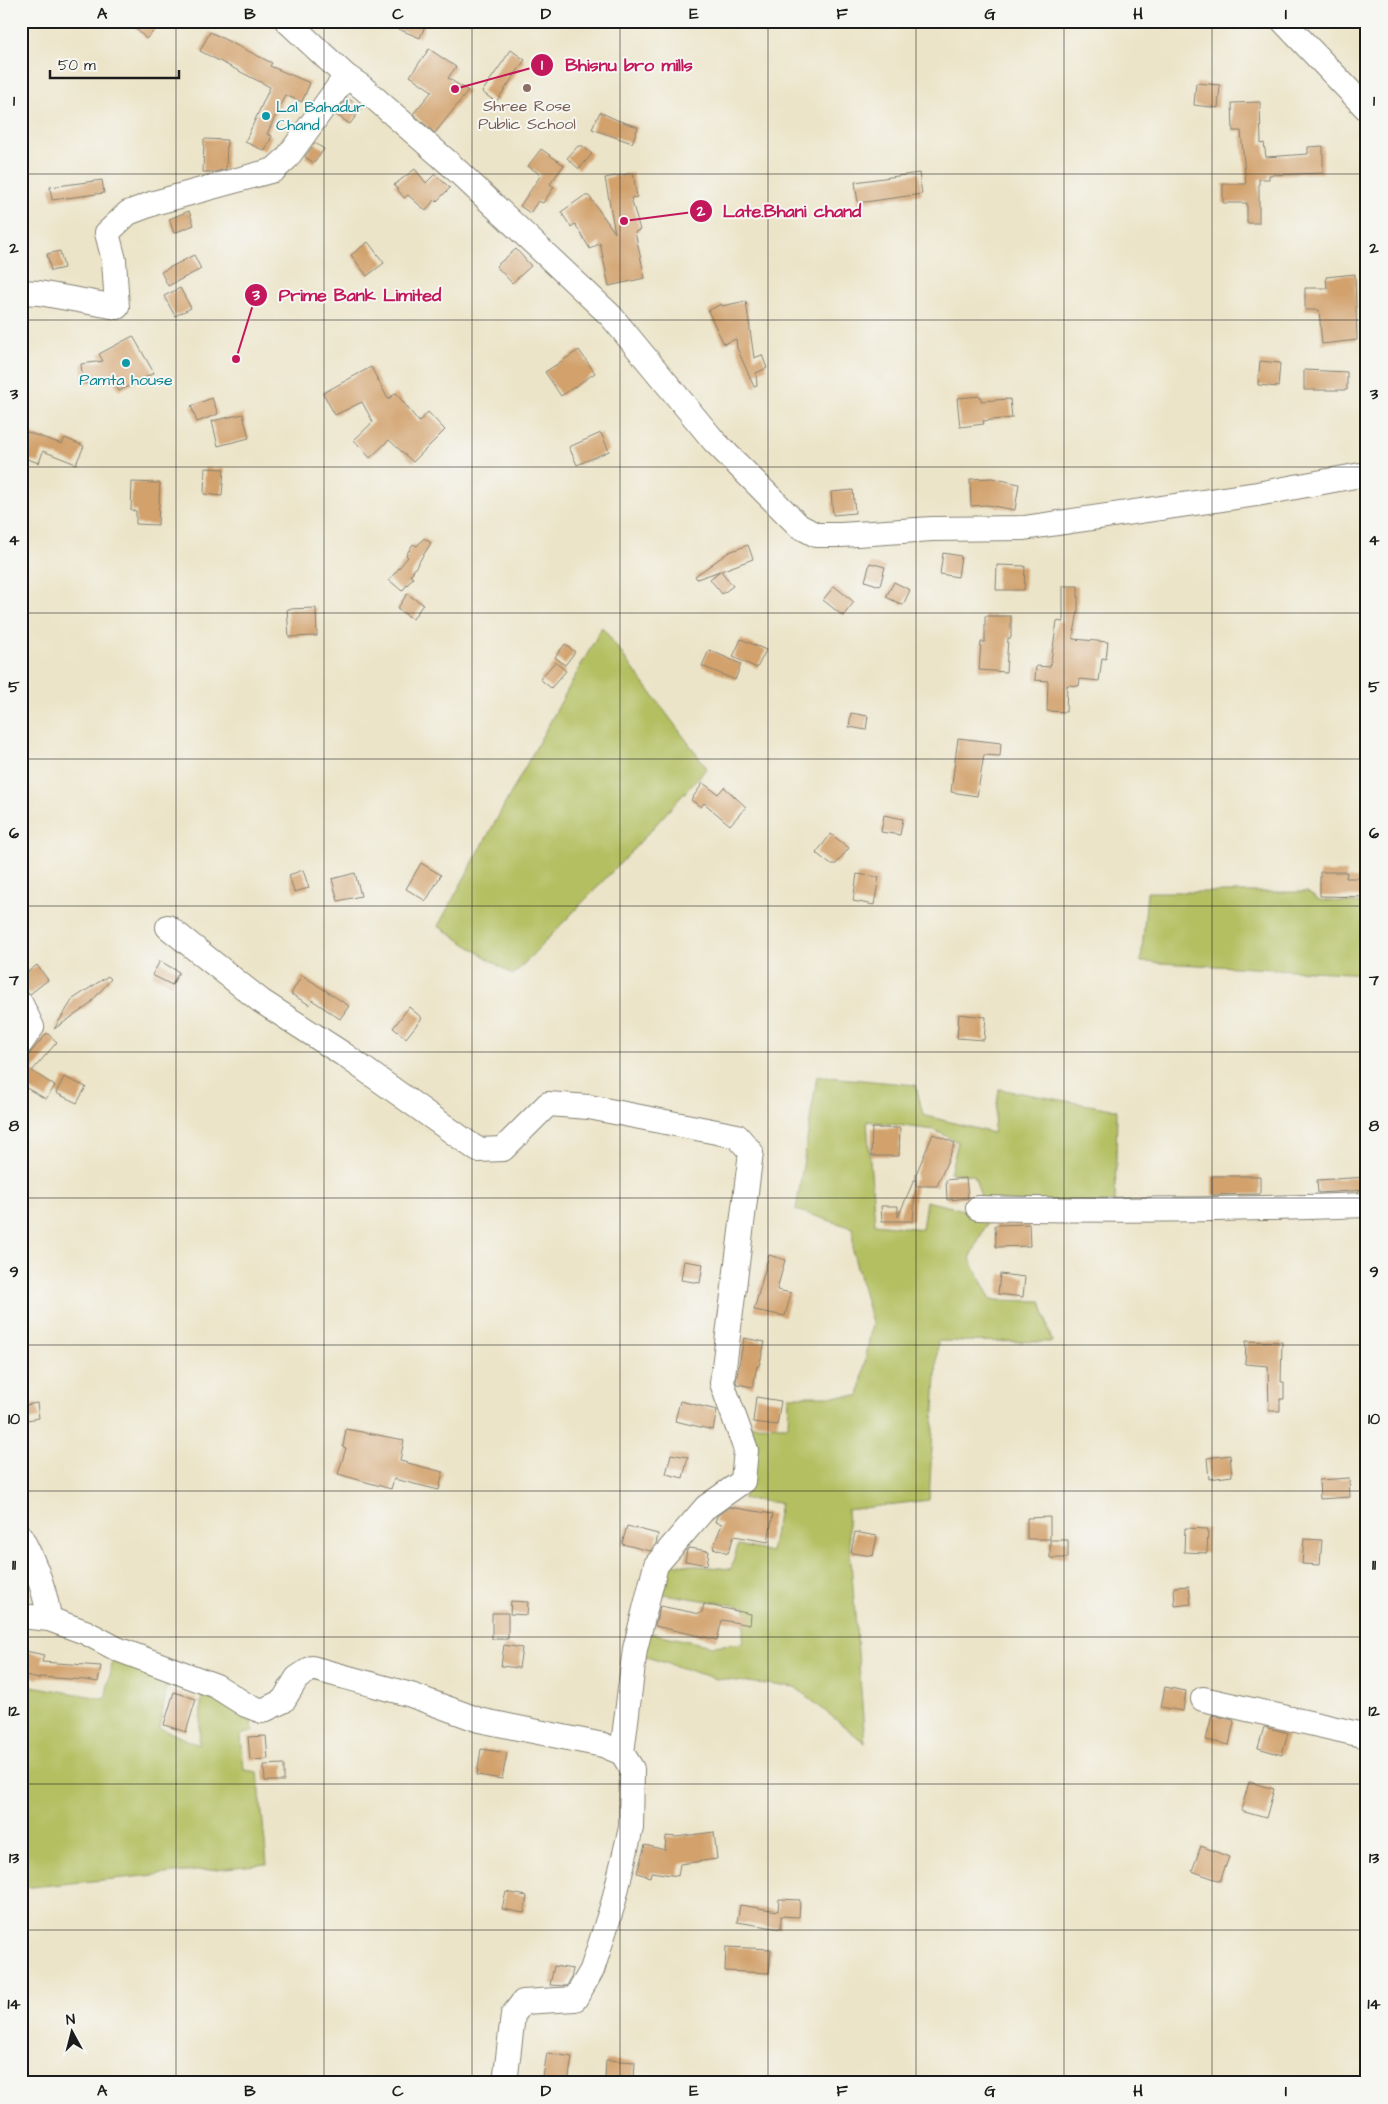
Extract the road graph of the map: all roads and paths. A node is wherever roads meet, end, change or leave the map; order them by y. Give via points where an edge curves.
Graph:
1 (287, 21) edge
2 (1283, 21) edge
3 (346, 76) junction
4 (1367, 109) edge
5 (21, 292) edge
6 (1366, 470) edge
7 (168, 927) dead end
8 (21, 1004) edge
9 (21, 1043) edge
10 (1367, 1205) edge
11 (978, 1208) dead end
12 (21, 1537) edge
13 (21, 1616) edge
14 (49, 1619) junction
15 (1202, 1699) dead end
16 (1367, 1736) edge
17 (622, 1752) junction
18 (505, 2083) edge

1 - 3 street
2 - 4 street
3 - 5 street via 274,170 154,203 128,213 107,233 114,260 117,307
3 - 6 street via 450,164 610,316 714,441 799,526 816,534 1024,528 1257,494
7 - 17 street via 261,1001 343,1054 478,1150 503,1149 548,1104 589,1107 737,1136 751,1152 722,1383 746,1450 743,1481 706,1507 656,1566 635,1649
8 - 9 street via 32,1027
10 - 11 street via 1220,1210
12 - 14 street via 30,1555
13 - 14 street
14 - 17 street via 85,1632 117,1649 216,1686 246,1706 262,1711 282,1701 298,1678 312,1668 410,1695 479,1720 603,1745
15 - 16 street
17 - 18 street via 632,1769 631,1828 613,1904 592,1970 575,1999 523,2002 513,2015

